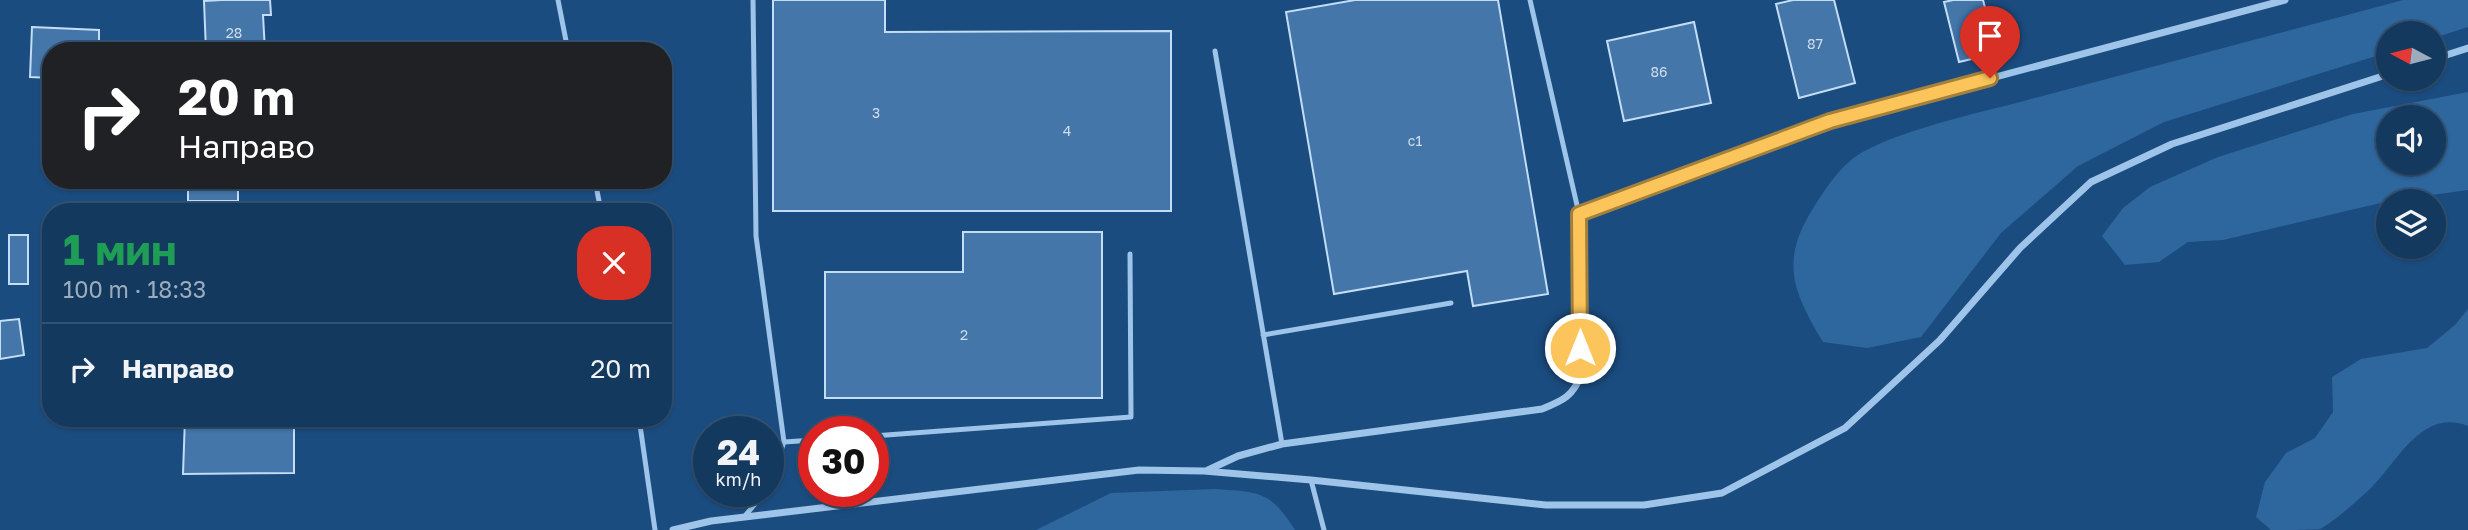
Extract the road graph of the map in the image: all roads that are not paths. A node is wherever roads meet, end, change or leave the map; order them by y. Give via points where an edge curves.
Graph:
1 (558, 0) edge
2 (754, 0) edge
3 (1530, 0) edge
4 (2285, 0) edge
5 (566, 42) edge
6 (2468, 48) edge
7 (1215, 51) dead end
8 (2446, 55) edge
9 (2376, 78) edge
10 (1579, 214) junction
11 (1130, 254) dead end
12 (1451, 303) dead end
13 (1264, 335) junction
14 (780, 416) edge
15 (640, 427) edge
16 (889, 435) edge
17 (798, 441) edge
18 (784, 442) edge
19 (1282, 444) junction
20 (1204, 471) junction
21 (1311, 480) junction
22 (752, 507) edge
23 (744, 517) junction
24 (711, 521) junction
25 (655, 530) edge
26 (673, 530) edge
27 (713, 530) edge
28 (1324, 530) edge

1 - 5 lane
2 - 14 lane via 756,236
3 - 10 lane
4 - 10 street via 1830,121
6 - 8 street
7 - 13 lane
9 - 21 street via 2172,144 2091,182 2020,248 1940,340 1845,428 1722,493 1644,505 1546,505
10 - 19 street via 1581,374 1565,400 1542,409
11 - 16 lane via 1132,417
12 - 13 lane
13 - 19 lane
15 - 25 lane
17 - 18 lane
19 - 20 street
20 - 21 street
20 - 23 street via 1139,470
21 - 28 lane
22 - 23 lane
23 - 24 street
24 - 26 street
24 - 27 lane

